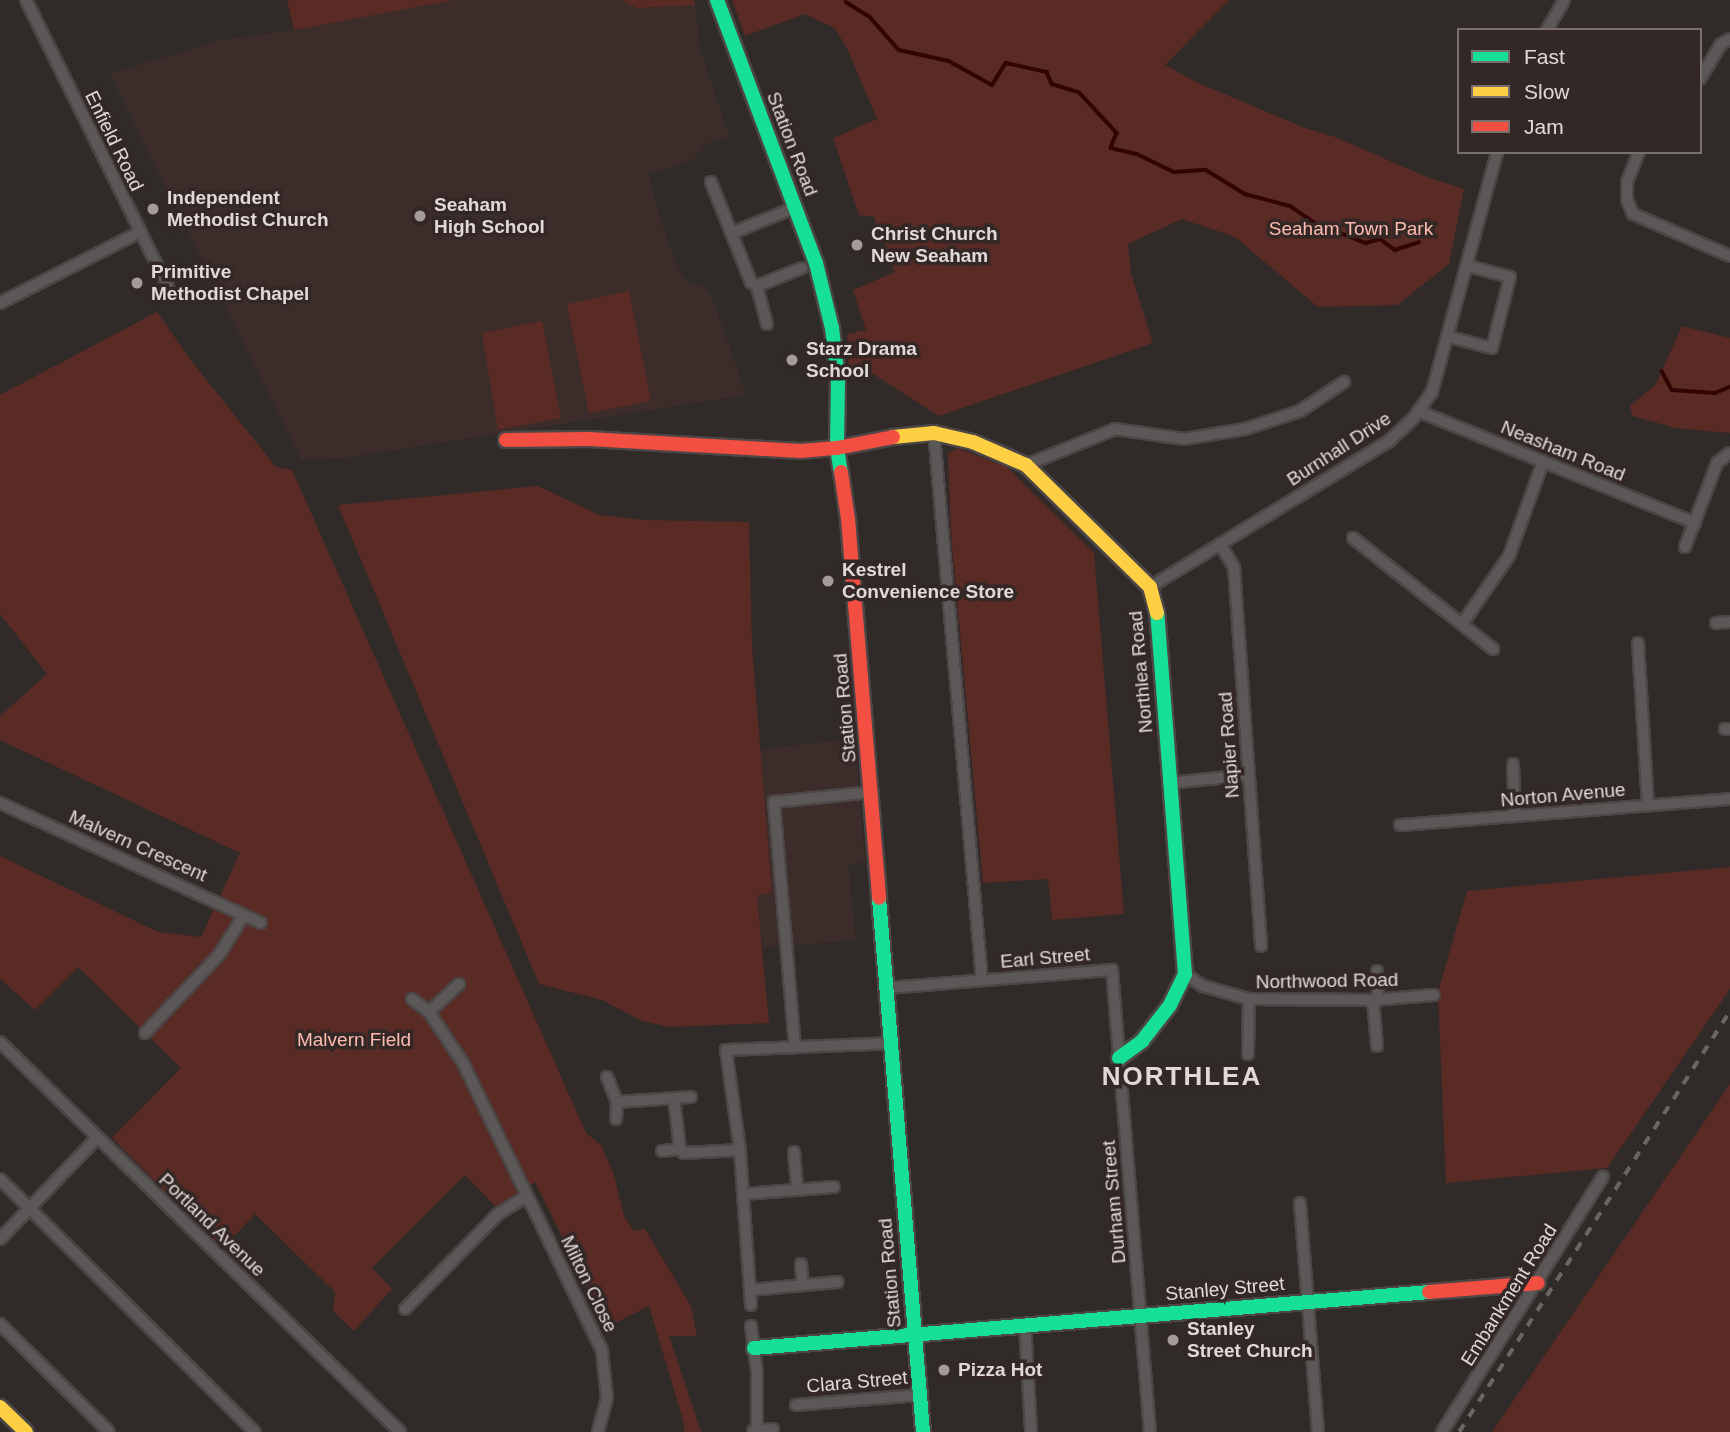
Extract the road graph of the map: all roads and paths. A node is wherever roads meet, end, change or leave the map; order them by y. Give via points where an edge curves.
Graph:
1 (26, 0) edge
2 (717, 0) edge
3 (1564, 0) edge
4 (1548, 28) edge
5 (1730, 39) edge
6 (1702, 76) edge
7 (1496, 154) edge
8 (1638, 154) edge
9 (711, 182) dead end
10 (796, 207) junction
11 (140, 232) junction
12 (732, 233) junction
13 (1730, 256) edge
14 (1468, 266) junction
15 (802, 268) dead end
16 (757, 286) junction
17 (172, 296) dead end
18 (0, 303) edge
19 (766, 324) dead end
20 (1449, 337) junction
21 (1345, 382) dead end
22 (1418, 411) junction
23 (934, 433) junction
24 (506, 440) dead end
25 (837, 448) junction
26 (1730, 453) edge
27 (1544, 462) junction
28 (1026, 465) junction
29 (1695, 523) junction
30 (1353, 538) dead end
31 (1220, 544) junction
32 (1685, 547) dead end
33 (1150, 587) junction
34 (1730, 622) edge
35 (1716, 623) dead end
36 (1462, 624) junction
37 (1638, 643) dead end
38 (1493, 649) dead end
39 (1513, 764) dead end
40 (1250, 775) junction
41 (1170, 783) junction
42 (872, 792) junction
43 (1730, 799) edge
44 (0, 803) edge
45 (1648, 805) junction
46 (1515, 816) junction
47 (1400, 825) dead end
48 (244, 915) junction
49 (261, 923) dead end
50 (1261, 946) dead end
51 (1112, 970) joint
52 (1377, 971) dead end
53 (1185, 974) junction
54 (982, 980) junction
55 (459, 984) dead end
56 (887, 988) junction
57 (1434, 995) dead end
58 (412, 999) dead end
59 (1248, 999) junction
60 (1376, 1000) junction
61 (429, 1012) junction
62 (145, 1033) dead end
63 (0, 1042) edge
64 (891, 1043) junction
65 (795, 1046) junction
66 (1377, 1046) dead end
67 (1248, 1054) dead end
68 (1119, 1058) junction
69 (607, 1077) dead end
70 (691, 1097) dead end
71 (674, 1098) junction
72 (617, 1102) junction
73 (617, 1119) dead end
74 (97, 1138) junction
75 (680, 1149) junction
76 (740, 1150) junction
77 (662, 1151) dead end
78 (794, 1152) dead end
79 (1603, 1176) dead end
80 (0, 1179) edge
81 (834, 1187) dead end
82 (797, 1190) junction
83 (743, 1194) junction
84 (527, 1196) junction
85 (1300, 1203) dead end
86 (30, 1208) junction
87 (0, 1239) edge
88 (801, 1264) dead end
89 (838, 1282) dead end
90 (1538, 1283) junction
91 (803, 1285) junction
92 (750, 1290) junction
93 (1308, 1301) junction
94 (751, 1305) dead end
95 (405, 1309) dead end
96 (1142, 1315) junction
97 (0, 1324) edge
98 (1025, 1324) junction
99 (751, 1326) dead end
100 (915, 1333) junction
101 (754, 1348) junction
102 (920, 1395) junction
103 (796, 1405) dead end
104 (0, 1407) edge
105 (773, 1429) dead end
106 (754, 1431) edge
107 (26, 1432) edge
108 (109, 1432) edge
109 (255, 1432) edge
110 (400, 1432) edge
111 (598, 1432) edge
112 (923, 1432) edge
113 (1031, 1432) edge
114 (1150, 1432) edge
115 (1318, 1432) edge
116 (1442, 1432) edge

1 - 11 street, Enfield Road
2 - 10 street, Station Road
3 - 4 street
5 - 6 street via 1721,44
7 - 14 street, Burnhall Drive
8 - 13 street via 1627,182 1627,201 1633,214
9 - 12 street
10 - 12 street
10 - 25 street, Station Road via 832,328 838,378
11 - 17 street, Enfield Road
11 - 18 street
12 - 16 street via 751,282
14 - 20 street, Burnhall Drive
14 - 20 street via 1510,277 1492,348
15 - 16 street
16 - 19 street
20 - 22 street, Burnhall Drive via 1432,392
21 - 28 street via 1300,411 1245,429 1184,439 1115,429
22 - 27 street, Neasham Road
22 - 31 street, Burnhall Drive via 1389,441
23 - 25 street, Northlea Road via 911,433
23 - 28 street, Northlea Road via 973,442
23 - 54 street
24 - 25 street, Northlea Road via 588,439 801,452
25 - 42 street, Station Road via 848,519
26 - 29 street via 1717,463
27 - 29 street, Neasham Road
27 - 36 street via 1510,556
28 - 33 street, Northlea Road
29 - 32 street
30 - 36 street
31 - 33 street, Burnhall Drive
31 - 40 street, Napier Road via 1234,567
33 - 41 street, Northlea Road via 1157,611
34 - 35 street
36 - 38 street
37 - 45 street
39 - 46 street
40 - 41 street
40 - 50 street, Napier Road
41 - 53 street, Northlea Road
42 - 56 street, Station Road
42 - 65 street via 774,802
43 - 45 street, Norton Avenue
44 - 48 street, Malvern Crescent
45 - 46 street, Norton Avenue
46 - 47 street, Norton Avenue
48 - 49 street, Malvern Crescent
48 - 62 street via 219,955
51 - 54 street, Earl Street
51 - 68 street, Durham Street
52 - 60 street
53 - 59 street, Northwood Road via 1203,986
53 - 68 street via 1170,1005 1142,1041
54 - 56 street, Earl Street
55 - 61 street
56 - 64 street, Station Road
57 - 60 street, Northwood Road
58 - 61 street
59 - 60 street, Northwood Road
59 - 67 street
60 - 66 street
61 - 84 street via 463,1063
63 - 74 street, Portland Avenue
64 - 65 street
64 - 100 street, Station Road
65 - 76 street via 726,1050
68 - 96 street, Durham Street
69 - 72 street
70 - 71 street
71 - 72 street
71 - 75 street
72 - 73 street
74 - 86 street
74 - 110 street, Portland Avenue
75 - 76 street via 691,1155
75 - 77 street
76 - 83 street
78 - 82 street
79 - 90 street, Embankment Road
80 - 86 street
81 - 82 street
82 - 83 street
83 - 92 street
84 - 95 street via 498,1214
84 - 111 street, Milton Close via 602,1351 607,1398
85 - 93 street
86 - 87 street
86 - 109 street
88 - 91 street
89 - 91 street
90 - 93 street, Stanley Street
90 - 116 street, Embankment Road
91 - 92 street
92 - 94 street
93 - 96 street, Stanley Street
93 - 115 street
96 - 98 street, Stanley Street
96 - 114 street, Durham Street
97 - 108 street
98 - 100 street, Stanley Street
98 - 113 street
99 - 101 street
100 - 101 street, Stanley Street
100 - 102 street, Station Road
101 - 106 street
102 - 103 street, Clara Street
102 - 112 street, Station Road
104 - 107 street
105 - 106 street

